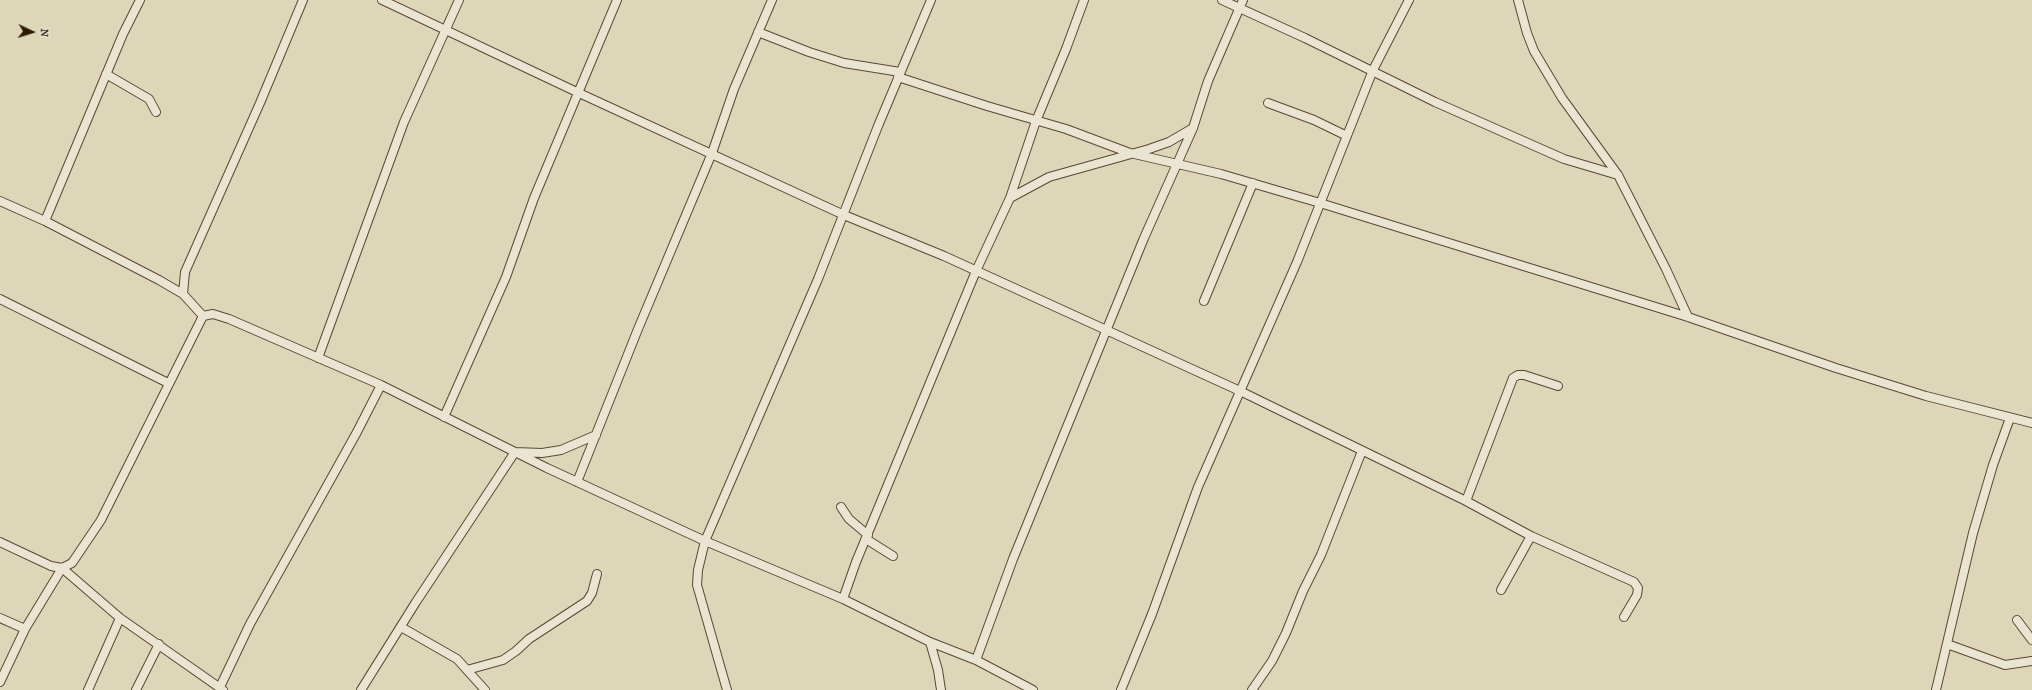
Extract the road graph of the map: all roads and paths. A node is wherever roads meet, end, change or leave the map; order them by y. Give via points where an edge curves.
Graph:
1 (140, 0) edge
2 (303, 0) edge
3 (382, 0) edge
4 (459, 0) edge
5 (617, 0) edge
6 (772, 0) edge
7 (931, 0) edge
8 (1084, 0) edge
9 (1222, 0) edge
10 (1409, 0) edge
11 (1518, 0) edge
12 (1241, 4) edge
13 (447, 30) junction
14 (758, 32) junction
15 (1373, 70) junction
16 (106, 74) junction
17 (899, 74) junction
18 (579, 93) junction
19 (1268, 103) dead end
20 (156, 112) dead end
21 (1036, 121) junction
22 (1193, 128) junction
23 (1347, 136) junction
24 (712, 153) junction
25 (1130, 153) junction
26 (1176, 164) junction
27 (1618, 175) junction
28 (1253, 183) junction
29 (1010, 198) junction
30 (0, 201) edge
31 (1320, 202) junction
32 (844, 215) junction
33 (45, 221) junction
34 (976, 271) junction
35 (183, 294) junction
36 (0, 299) edge
37 (1204, 301) dead end
38 (203, 316) junction
39 (1688, 317) junction
40 (1106, 330) junction
41 (318, 358) junction
42 (168, 384) junction
43 (381, 385) junction
44 (1558, 386) dead end
45 (1240, 391) junction
46 (444, 417) junction
47 (2010, 418) junction
48 (2032, 423) edge
49 (596, 435) junction
50 (1362, 450) junction
51 (515, 452) junction
52 (577, 482) junction
53 (1466, 501) junction
54 (842, 507) dead end
55 (1531, 536) junction
56 (867, 537) junction
57 (705, 541) junction
58 (0, 542) edge
59 (893, 556) dead end
60 (62, 568) junction
61 (597, 574) dead end
62 (1500, 590) dead end
63 (843, 600) junction
64 (1624, 617) dead end
65 (0, 618) edge
66 (120, 618) junction
67 (2017, 620) dead end
68 (401, 627) junction
69 (25, 629) junction
70 (2032, 640) edge
71 (930, 642) junction
72 (160, 644) junction
73 (1948, 644) junction
74 (976, 660) junction
75 (2032, 661) edge
76 (467, 670) junction
77 (0, 682) edge
78 (221, 689) edge
79 (88, 690) edge
80 (136, 690) edge
81 (361, 690) edge
82 (485, 690) edge
83 (727, 690) edge
84 (941, 690) edge
85 (1033, 690) edge
86 (1121, 690) edge
87 (1252, 690) edge
88 (1936, 690) edge

1 - 16 street
2 - 35 street via 185,272
3 - 13 street
4 - 13 street
5 - 18 street
6 - 14 street
7 - 17 street
8 - 21 street
9 - 12 street
10 - 15 street
11 - 27 street via 1527,33 1547,74
12 - 15 street
12 - 22 street via 1208,81
13 - 18 street
13 - 41 street via 404,122
14 - 17 street via 809,52
14 - 24 street via 734,89
15 - 23 street
15 - 27 street via 1430,100 1564,158
16 - 20 street via 149,99
16 - 33 street
17 - 21 street
17 - 32 street
18 - 24 street
18 - 46 street via 534,198 506,277
19 - 23 street via 1314,120
21 - 25 street via 1066,129
21 - 29 street
22 - 25 street via 1168,142
22 - 26 street
23 - 31 street
24 - 32 street
24 - 49 street
25 - 26 street
25 - 29 street via 1050,177
26 - 28 street
26 - 40 street
27 - 39 street
28 - 31 street
28 - 37 street
29 - 34 street
30 - 33 street
31 - 39 street
31 - 45 street via 1297,262
32 - 34 street
32 - 57 street
33 - 35 street
34 - 40 street
34 - 56 street
35 - 38 street
36 - 42 street
38 - 41 street via 213,314 229,319
38 - 42 street
39 - 47 street via 1836,368 1926,396
40 - 45 street
40 - 74 street via 1013,559
41 - 43 street
42 - 60 street via 100,520 77,558 69,566
43 - 46 street
43 - 78 street via 354,439 250,624
44 - 53 street via 1524,375 1512,378
45 - 50 street
45 - 86 street via 1198,487
46 - 51 street
47 - 48 street
47 - 73 street via 1973,533
49 - 51 street via 561,450
49 - 52 street
50 - 53 street
50 - 87 street via 1321,555 1300,597 1283,640
51 - 52 street
51 - 68 street
52 - 57 street
53 - 55 street
54 - 56 street via 849,519
55 - 62 street
55 - 64 street via 1636,584 1637,595
56 - 59 street
56 - 63 street
57 - 63 street
57 - 83 street via 699,559 697,585
58 - 60 street via 33,559
60 - 66 street
60 - 69 street
61 - 76 street via 587,601 529,639 503,660
63 - 71 street
65 - 69 street
66 - 72 street
66 - 79 street
67 - 70 street
68 - 76 street via 452,656
68 - 81 street
69 - 77 street
71 - 74 street
71 - 84 street
72 - 78 street
72 - 80 street
73 - 75 street via 2005,665
73 - 88 street
74 - 85 street
76 - 82 street

